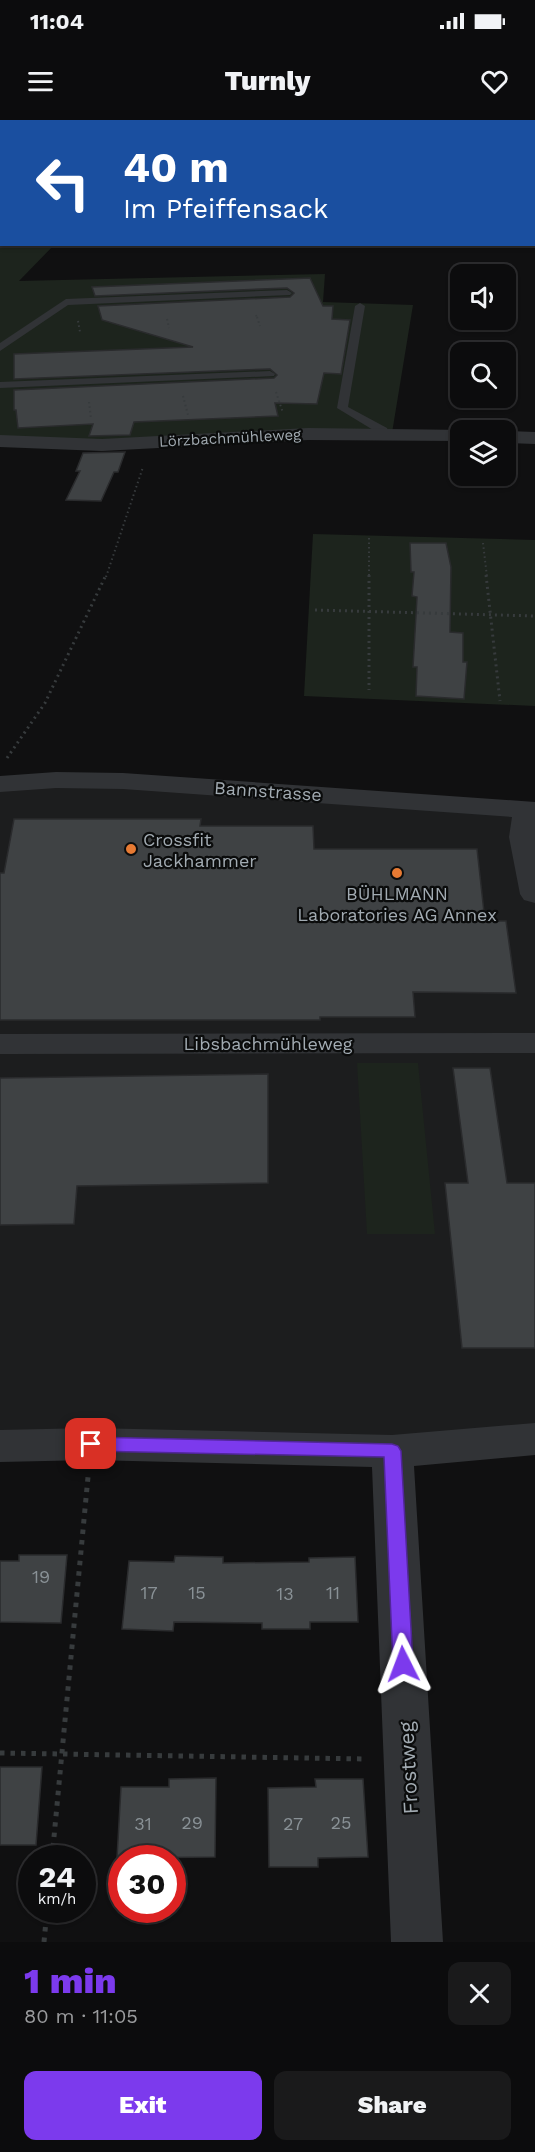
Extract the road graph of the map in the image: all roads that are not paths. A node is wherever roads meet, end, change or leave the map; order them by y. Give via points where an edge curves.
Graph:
1 (287, 292) dead end
2 (360, 306) dead end
3 (0, 348) edge
4 (270, 374) road end
5 (0, 385) edge
6 (383, 433) junction
7 (450, 435) edge
8 (516, 437) edge
9 (535, 438) edge
10 (0, 441) edge
11 (3, 771) edge
12 (531, 810) edge
13 (535, 894) edge
14 (535, 1042) edge
15 (0, 1044) edge
16 (535, 1439) edge
17 (0, 1446) edge
18 (392, 1451) junction
19 (417, 1942) edge

1 - 3 lane via 66,302
2 - 6 lane via 342,408
4 - 5 lane
6 - 7 street, Lörzbachmühleweg
6 - 10 street, Lörzbachmühleweg via 102,445
8 - 9 street
11 - 12 street, Bannstrasse via 57,780 123,781
12 - 13 street via 523,837
14 - 15 street, Libsbachmühleweg
16 - 18 street
17 - 18 street via 91,1444
18 - 19 street, Frostweg

